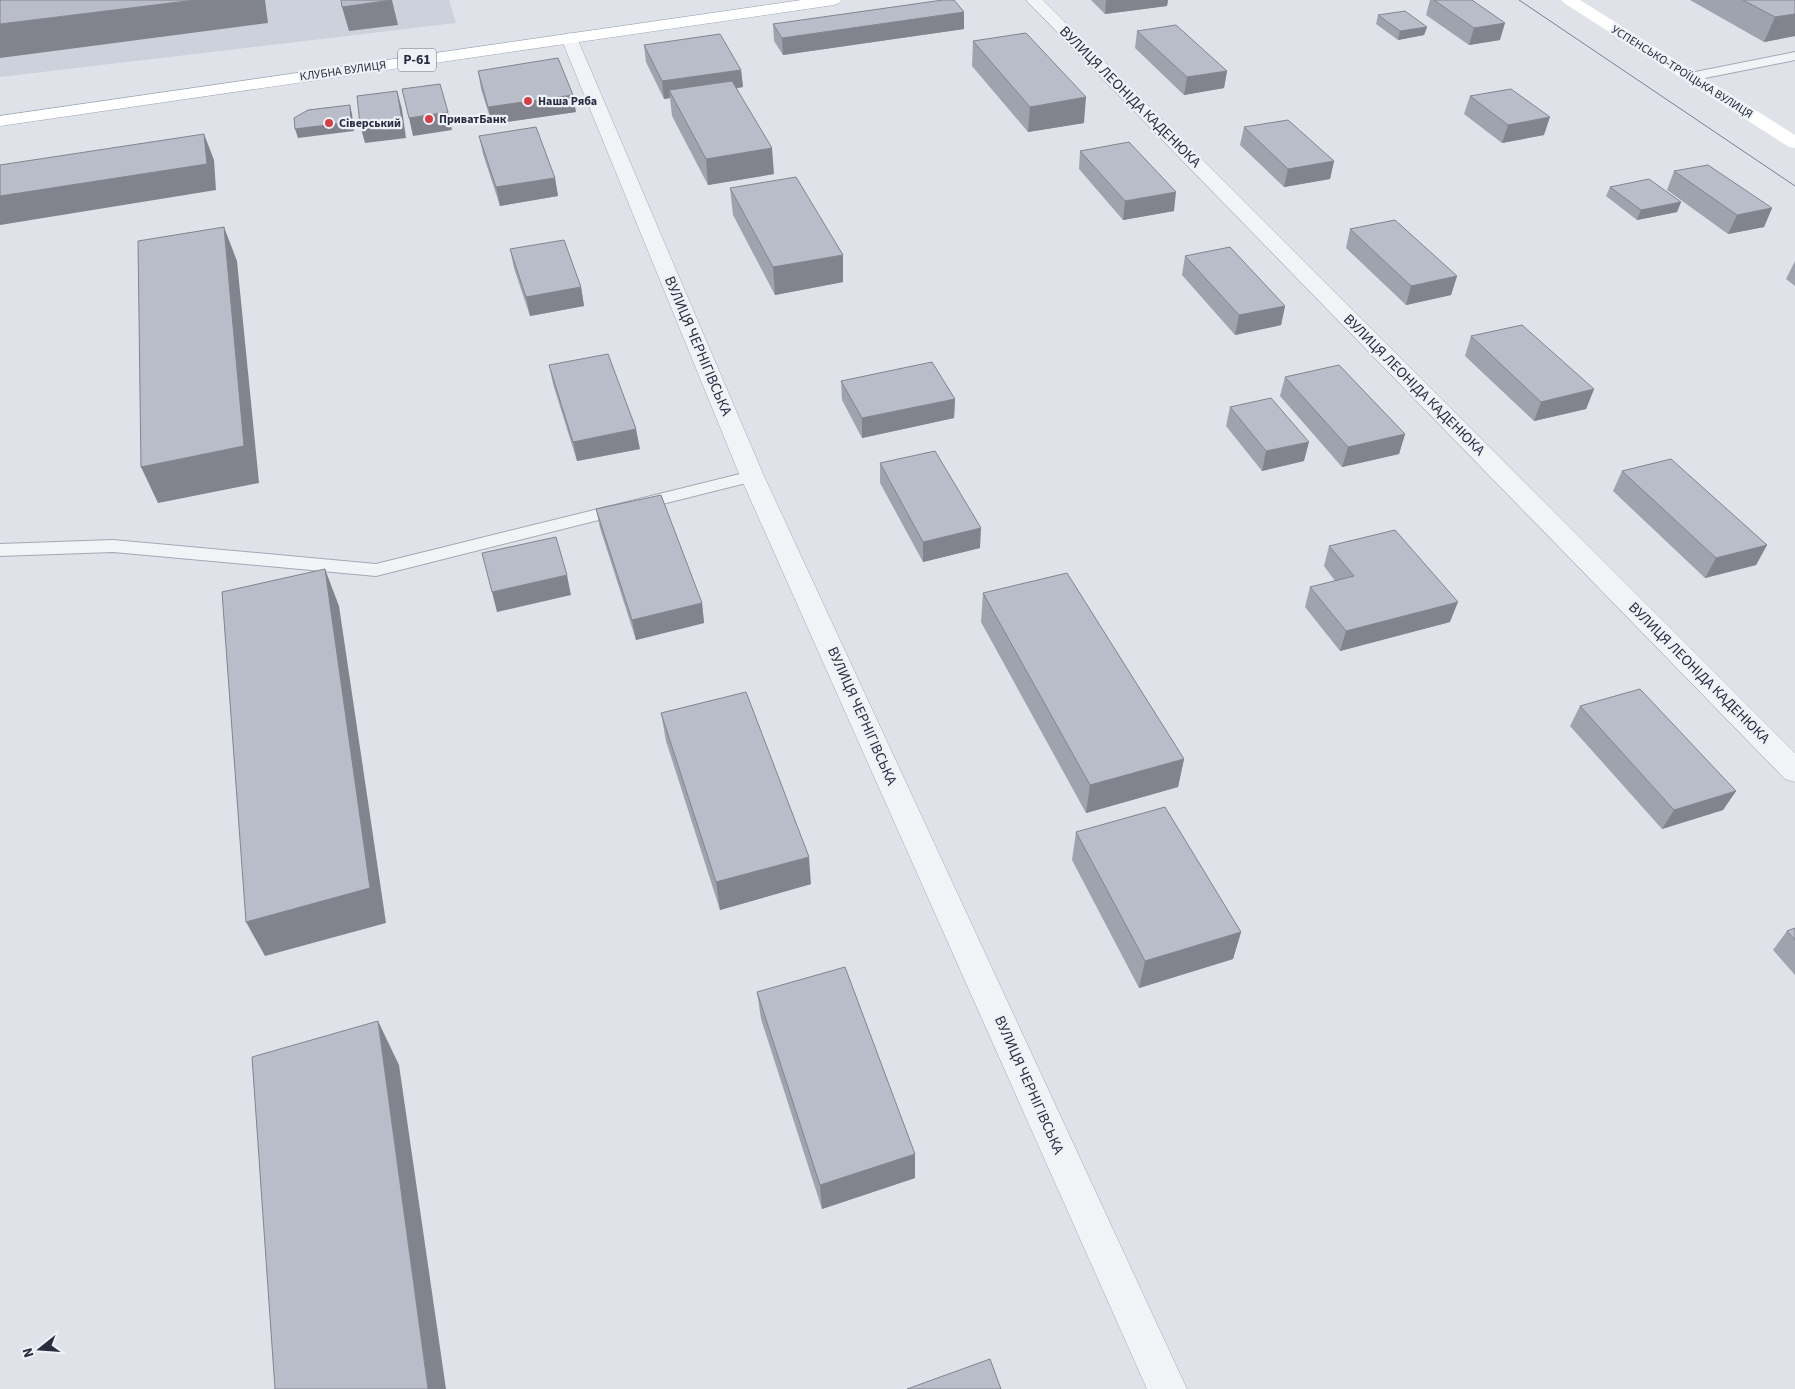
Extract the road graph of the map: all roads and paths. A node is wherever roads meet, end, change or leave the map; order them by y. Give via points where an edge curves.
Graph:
1 (834, 0) edge
2 (1034, 0) edge
3 (1569, 0) edge
4 (569, 38) junction
5 (1795, 56) edge
6 (1690, 77) junction
7 (0, 121) edge
8 (1795, 143) edge
9 (752, 476) junction
10 (0, 550) edge
11 (1795, 771) edge
12 (1167, 1389) edge

1 - 4 main road, КЛУБНА ВУЛИЦЯ / Р-61
2 - 11 street, ВУЛИЦЯ ЛЕОНІДА КАДЕНЮКА
3 - 6 main road, УСПЕНСЬКО-ТРОЇЦЬКА ВУЛИЦЯ
4 - 7 main road, КЛУБНА ВУЛИЦЯ / Р-61
4 - 9 street, ВУЛИЦЯ ЧЕРНІГІВСЬКА
5 - 6 lane
6 - 8 main road, УСПЕНСЬКО-ТРОЇЦЬКА ВУЛИЦЯ
9 - 10 lane via 376,570 113,546
9 - 12 street, ВУЛИЦЯ ЧЕРНІГІВСЬКА

